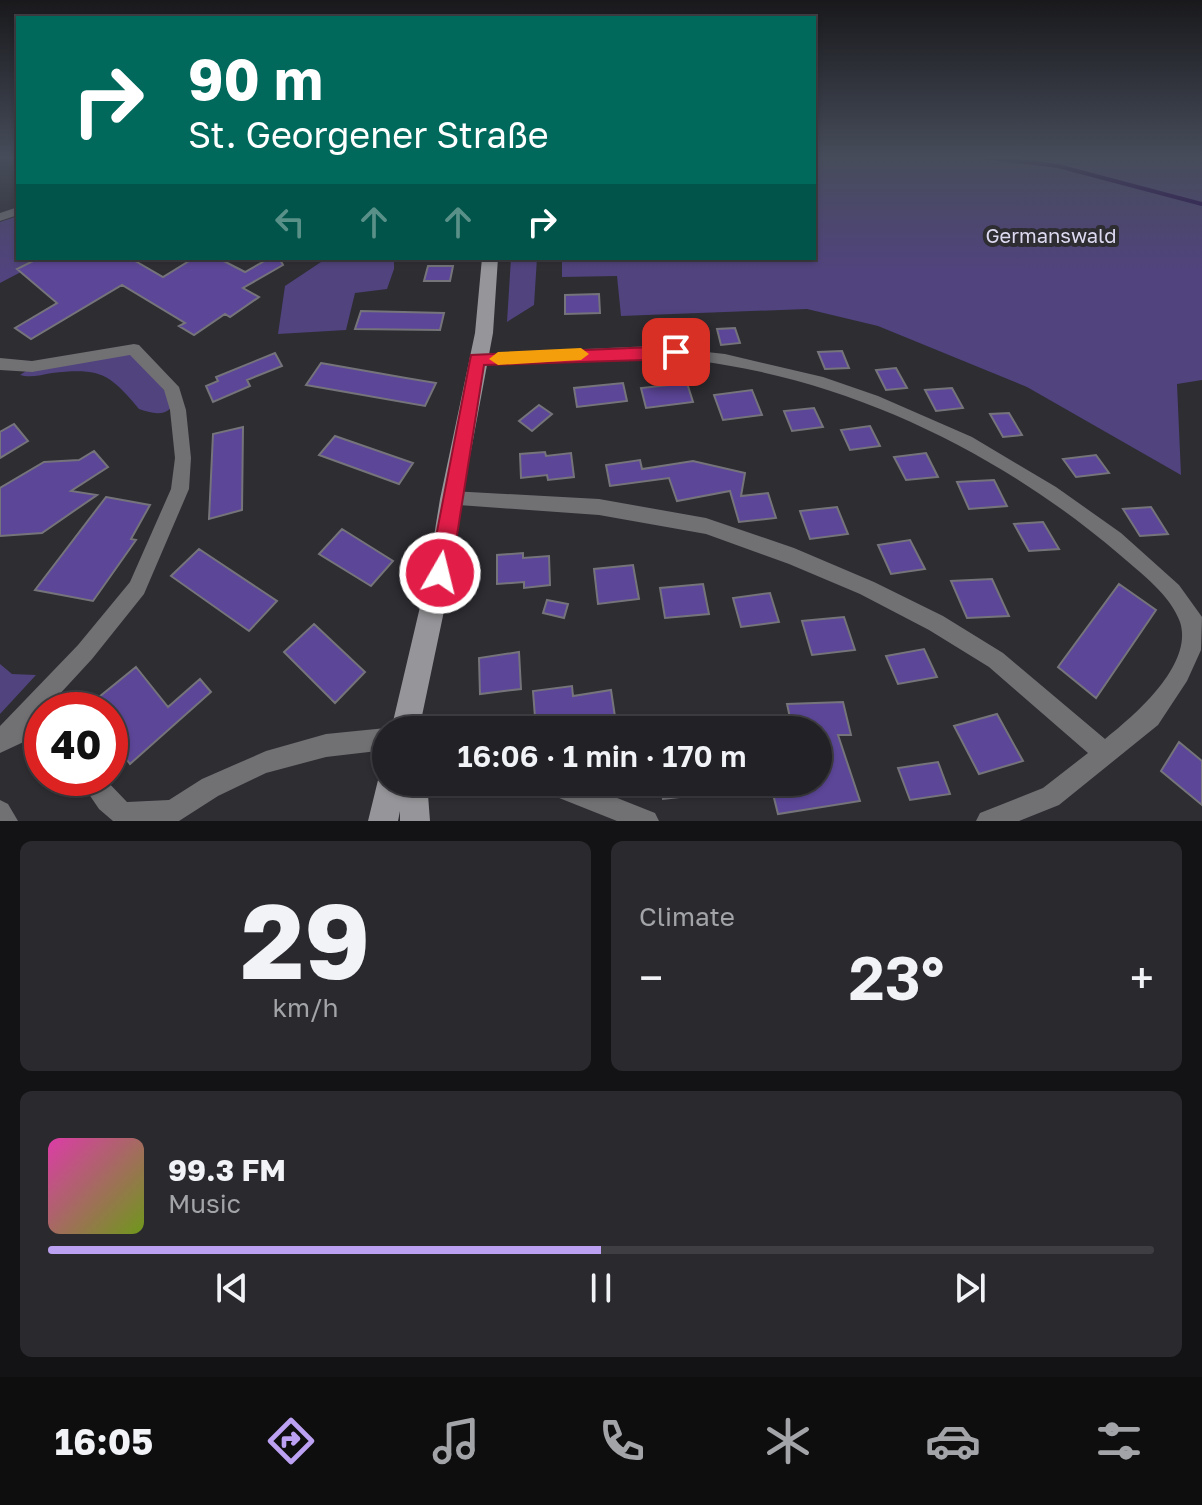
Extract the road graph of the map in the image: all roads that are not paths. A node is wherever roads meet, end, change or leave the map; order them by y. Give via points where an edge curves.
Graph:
1 (490, 260) edge
2 (477, 359) junction
3 (0, 364) edge
4 (451, 499) junction
5 (1196, 626) edge
6 (408, 716) edge
7 (24, 730) edge
8 (372, 740) edge
9 (0, 742) edge
10 (1106, 754) junction
11 (103, 796) edge
12 (387, 796) edge
13 (414, 796) edge
14 (583, 796) edge
15 (0, 812) edge
16 (166, 815) edge
17 (6, 821) edge
18 (383, 821) edge
19 (415, 821) edge
20 (647, 821) edge
21 (988, 821) edge

1 - 2 street
2 - 4 street
2 - 5 street via 676,352 836,388 966,442 1051,492 1143,562
3 - 9 street via 11,367 134,349 171,387 183,458 180,489 137,588
4 - 6 street
4 - 10 street via 599,507 706,526 794,557 936,623 996,660
5 - 10 street via 1180,674 1150,717
7 - 9 street
8 - 16 street via 320,746 249,768
10 - 21 street via 1051,797
11 - 16 street via 122,814
12 - 18 street
13 - 19 street
14 - 20 street
15 - 17 street

